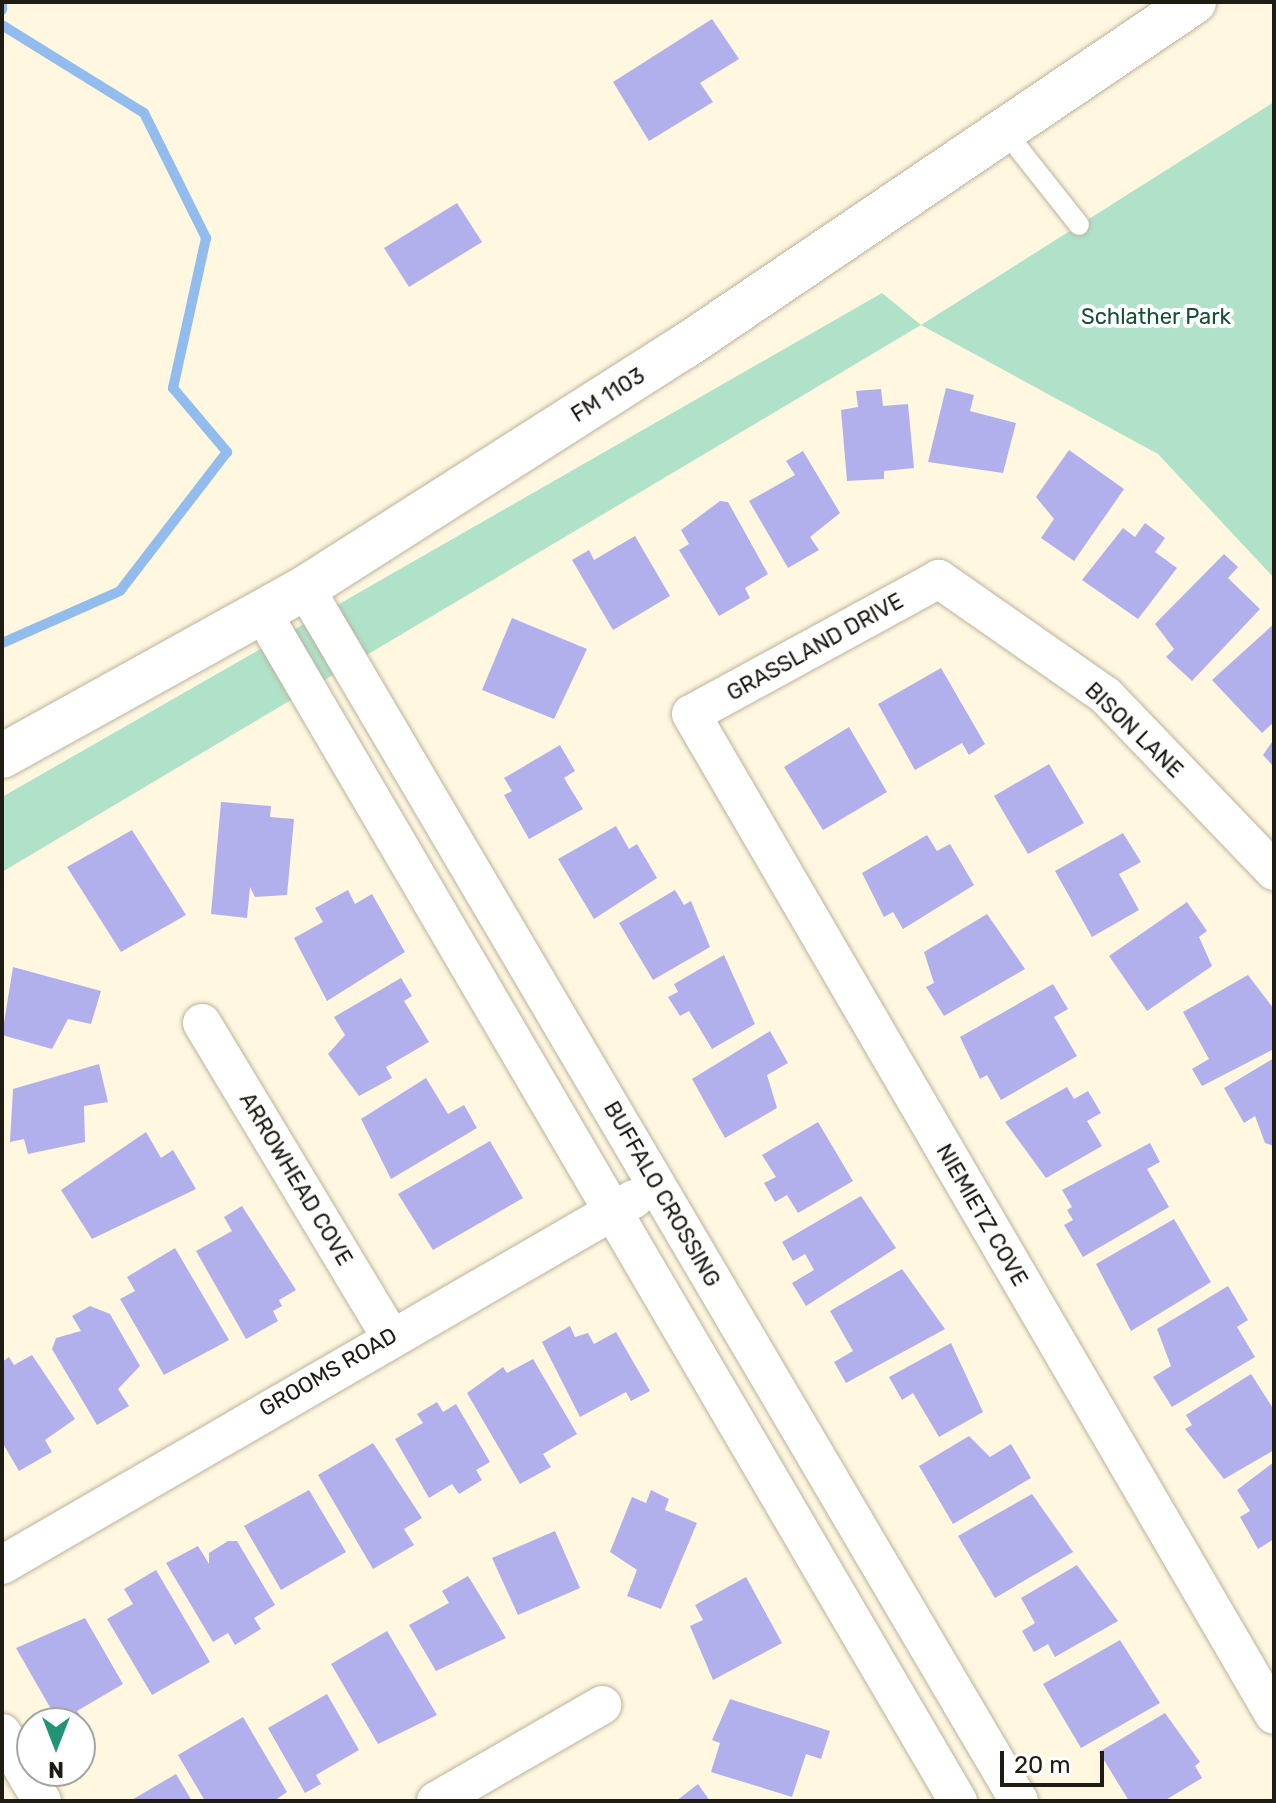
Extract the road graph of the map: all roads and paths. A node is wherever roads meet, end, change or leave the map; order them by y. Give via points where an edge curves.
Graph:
1 (1194, 2) edge
2 (1004, 130) junction
3 (1079, 225) dead end
4 (939, 579) joint
5 (305, 588) junction
6 (262, 612) junction
7 (691, 714) joint
8 (2, 756) edge
9 (1274, 871) edge
10 (202, 1023) dead end
11 (658, 1186) junction
12 (613, 1211) junction
13 (390, 1336) junction
14 (2, 1565) edge
15 (602, 1705) dead end
16 (1274, 1715) edge
17 (2, 1733) edge
18 (42, 1801) edge
19 (436, 1801) edge
20 (958, 1801) edge
21 (1019, 1801) edge

1 - 2 main road, FM 1103 / FM 1103
2 - 3 lane
2 - 5 main road, FM 1103 / FM 1103 via 684,347
4 - 7 street, GRASSLAND DRIVE
4 - 9 street, BISON LANE via 1105,695
5 - 6 main road, FM 1103 / FM 1103
5 - 11 street, BUFFALO CROSSING
6 - 8 main road, FM 1103 / FM 1103
6 - 12 street
7 - 16 street, NIEMIETZ COVE
10 - 13 street, ARROWHEAD COVE
11 - 12 street, GROOMS ROAD
11 - 21 street, BUFFALO CROSSING
12 - 13 street, GROOMS ROAD
12 - 20 street
13 - 14 street, GROOMS ROAD
15 - 19 street
17 - 18 street

